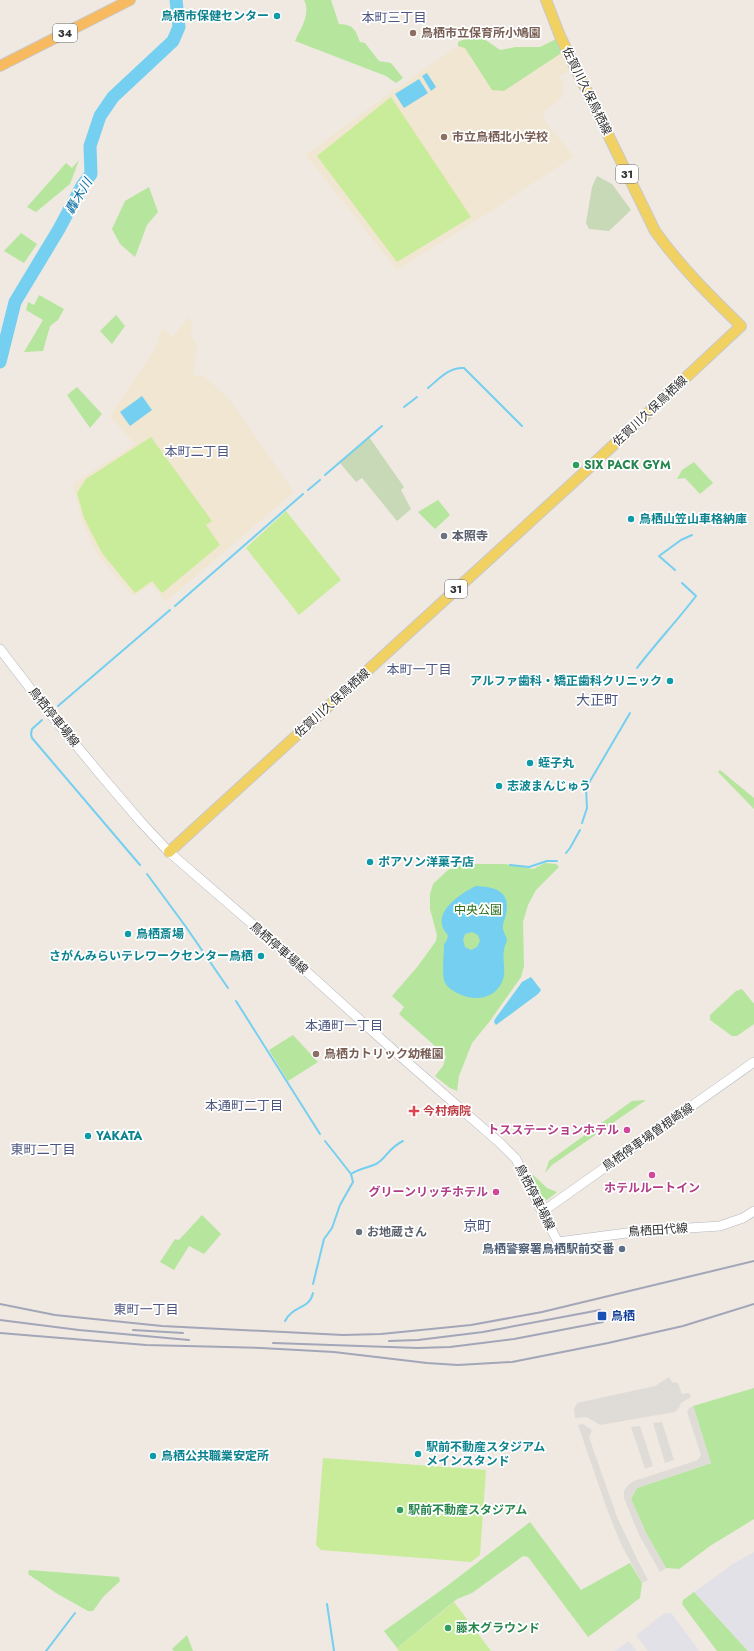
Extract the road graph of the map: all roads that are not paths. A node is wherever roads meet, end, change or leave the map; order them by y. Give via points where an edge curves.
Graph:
1 (130, 0) edge
2 (546, 0) edge
3 (0, 66) edge
4 (0, 649) edge
5 (169, 852) junction
6 (754, 1062) edge
7 (754, 1211) edge
8 (542, 1212) junction
9 (558, 1242) joint

1 - 3 highway, 34
2 - 5 main road, 佐賀川久保鳥栖線 / 31 via 560,36 655,231 670,252 741,326
4 - 5 main road, 鳥栖停車場線 via 105,780
5 - 8 main road, 鳥栖停車場線 via 500,1143 516,1159
6 - 8 main road, 鳥栖停車場曽根崎線
7 - 9 main road, 鳥栖田代線 via 720,1226 642,1231
8 - 9 main road, 鳥栖停車場線

